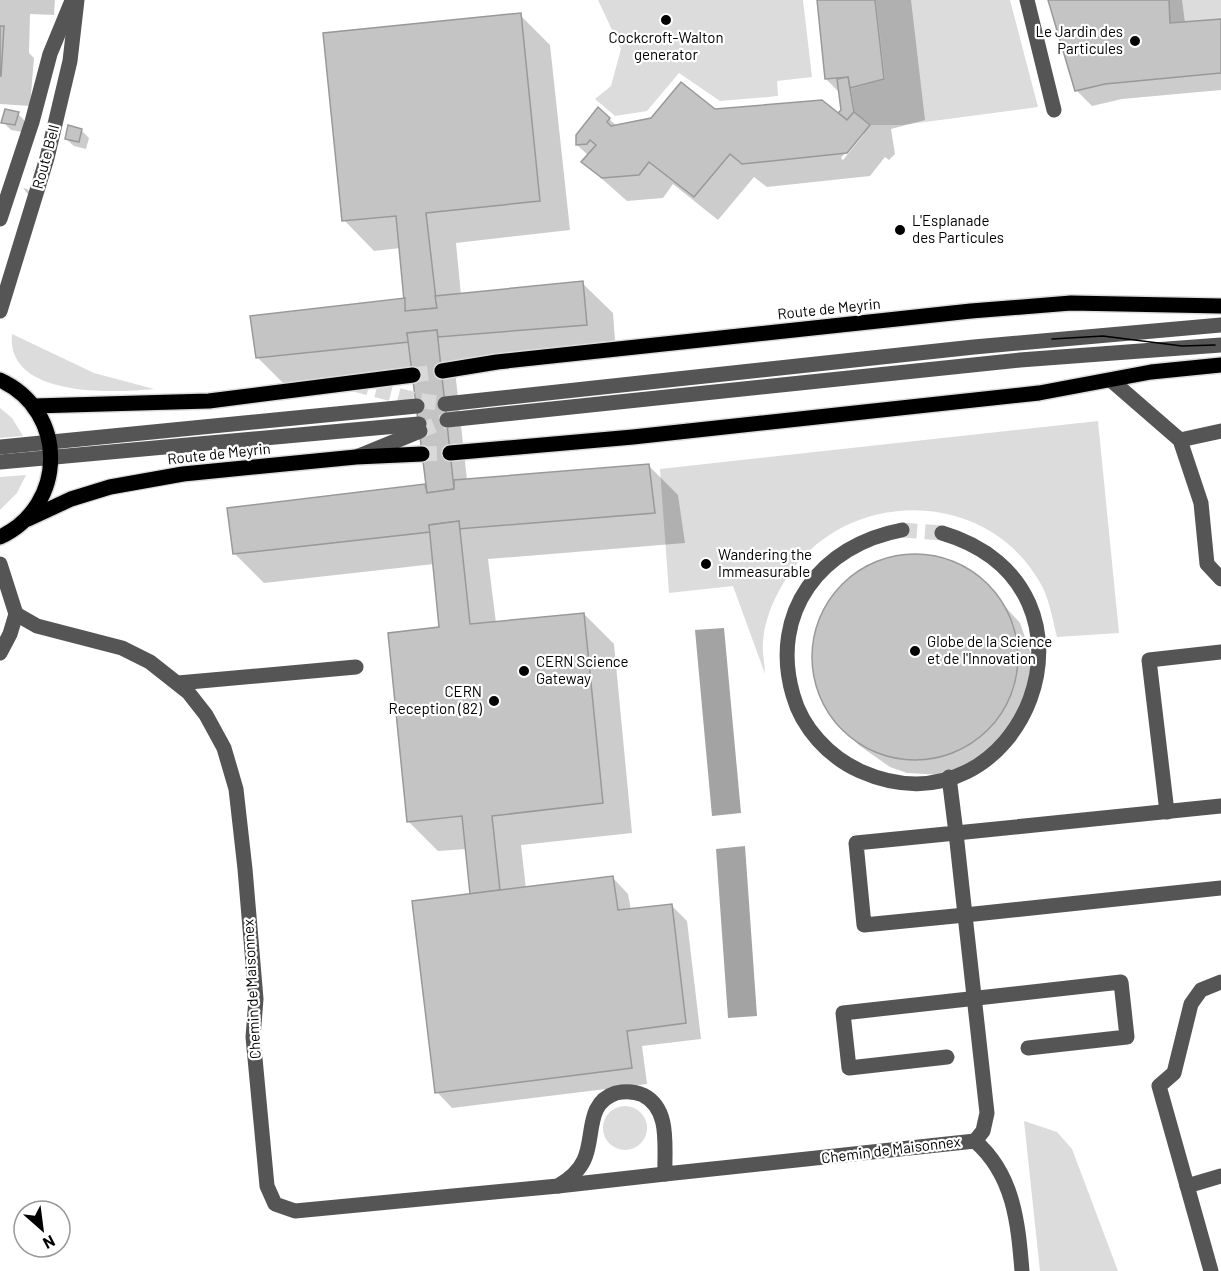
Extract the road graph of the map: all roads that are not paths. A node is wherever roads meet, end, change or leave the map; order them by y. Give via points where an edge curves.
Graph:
1 (74, 0) edge
2 (1027, 0) edge
3 (1054, 110) dead end
4 (0, 219) edge
5 (1221, 306) edge
6 (0, 311) edge
7 (1221, 325) edge
8 (1218, 345) edge
9 (1221, 364) edge
10 (442, 371) tunnel mouth
11 (413, 375) tunnel mouth
12 (1, 378) edge
13 (1112, 381) junction
14 (445, 404) tunnel mouth
15 (34, 406) junction
16 (417, 406) dead end
17 (447, 420) tunnel mouth
18 (1221, 431) edge
19 (1180, 440) junction
20 (0, 447) edge
21 (51, 450) junction
22 (450, 453) tunnel mouth
23 (422, 454) tunnel mouth
24 (356, 457) junction
25 (0, 462) edge
26 (28, 519) junction
27 (902, 530) tunnel mouth
28 (942, 533) tunnel mouth
29 (0, 537) edge
30 (0, 564) edge
31 (1221, 579) edge
32 (16, 614) junction
33 (1221, 652) edge
34 (0, 653) edge
35 (356, 667) dead end
36 (178, 683) junction
37 (949, 777) junction
38 (1221, 806) edge
39 (1167, 812) junction
40 (956, 833) junction
41 (1221, 888) edge
42 (965, 915) junction
43 (1221, 982) edge
44 (974, 998) junction
45 (1028, 1048) dead end
46 (948, 1057) dead end
47 (975, 1140) junction
48 (665, 1174) junction
49 (1221, 1176) edge
50 (558, 1186) junction
51 (1187, 1186) junction
52 (1023, 1271) edge
53 (1211, 1271) edge

1 - 4 street, Route Bell via 50,54
1 - 6 street, Route Bell via 70,61 47,158
2 - 3 street
5 - 10 main road, Route de Meyrin via 1071,303 497,362
7 - 14 street via 974,346
8 - 17 street via 1020,360
9 - 13 main road
11 - 15 main road via 209,401
12 - 15 main road
13 - 19 street
13 - 22 main road via 1039,393
15 - 21 main road
16 - 21 street
18 - 19 street
19 - 31 street via 1201,503 1208,564
20 - 21 street
21 - 24 street via 419,428
21 - 25 street
21 - 26 main road, Route de Meyrin via 46,490
23 - 24 main road, Route de Meyrin
24 - 26 main road, Route de Meyrin via 183,474 110,487
26 - 29 main road, Route de Meyrin
27 - 37 street via 857,543 820,570 795,609 789,631 788,676 794,698 816,738 852,767 895,781
28 - 37 street via 979,548 1008,572 1029,603 1039,644 1036,690 1016,730 982,762
30 - 32 street
32 - 34 street
32 - 36 street, Chemin de Maisonnex via 37,626 122,648
33 - 39 street via 1149,660
35 - 36 street
36 - 50 street, Chemin de Maisonnex via 206,715 224,748 236,789 256,999 253,1037 267,1186 275,1204 295,1211
37 - 40 street
38 - 39 street
39 - 40 street
40 - 42 street
40 - 42 street via 856,843 864,925
41 - 42 street
42 - 44 street
43 - 51 street via 1201,990 1191,1004 1174,1073 1159,1086
44 - 45 street via 1121,982 1127,1037
44 - 46 street via 843,1013 849,1068
44 - 47 street via 987,1113 983,1131
47 - 48 street, Chemin de Maisonnex
47 - 52 street, Chemin de Maisonnex via 1008,1185
48 - 50 street, Chemin de Maisonnex
48 - 50 street via 659,1109 644,1096 624,1091 599,1104 592,1116 584,1161
49 - 51 street
51 - 53 street

